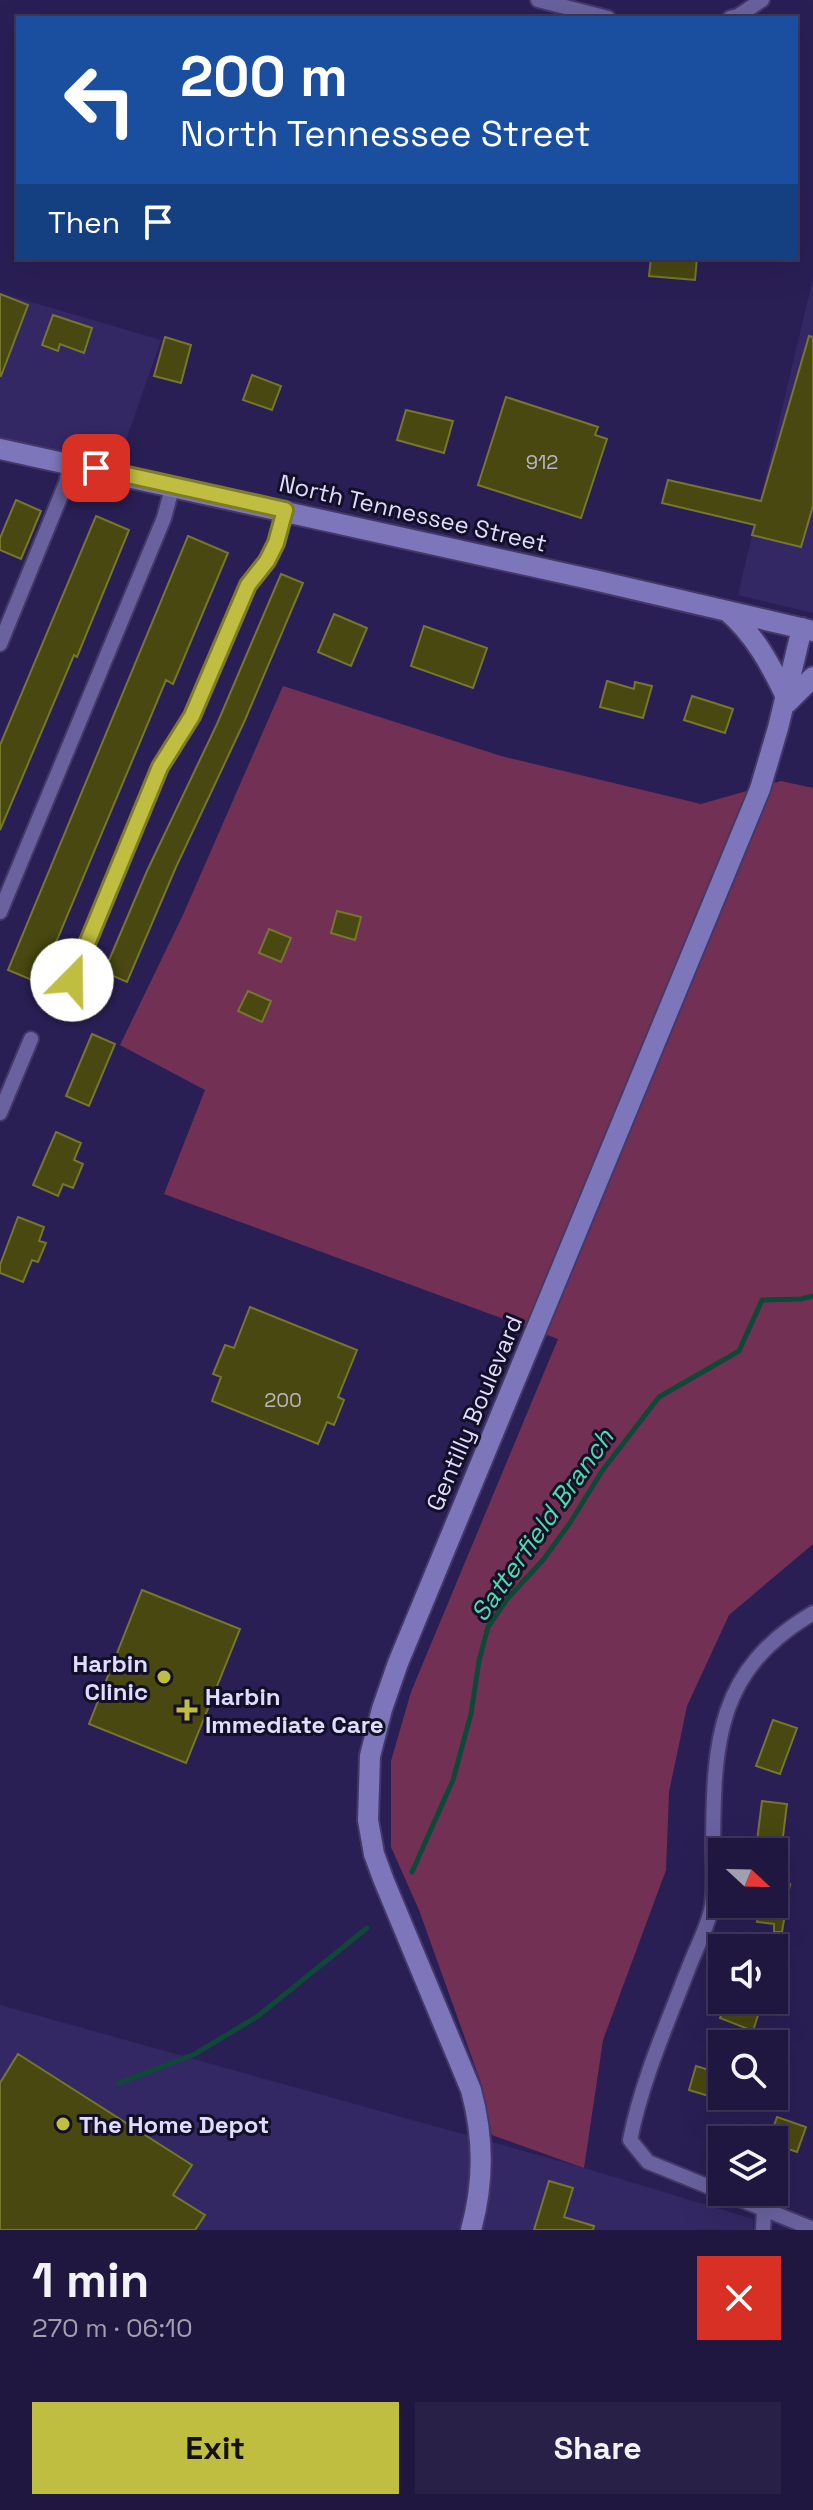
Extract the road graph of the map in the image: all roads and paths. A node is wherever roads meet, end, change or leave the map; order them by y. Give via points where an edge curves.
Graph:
1 (538, 0) edge
2 (762, 0) edge
3 (600, 16) edge
4 (738, 16) edge
5 (0, 449) edge
6 (70, 462) junction
7 (173, 485) junction
8 (285, 510) junction
9 (727, 611) junction
10 (808, 630) edge
11 (0, 644) edge
12 (813, 677) edge
13 (785, 701) junction
14 (0, 912) edge
15 (72, 980) dead end
16 (31, 1039) dead end
17 (0, 1113) edge
18 (813, 1613) edge
19 (764, 2209) junction
20 (813, 2229) edge
21 (471, 2230) edge
22 (763, 2230) edge

1 - 3 street
2 - 4 street
5 - 6 street, North Tennessee Street
6 - 7 street, North Tennessee Street
6 - 11 street
7 - 8 street, North Tennessee Street
7 - 14 street via 164,518
8 - 9 street, North Tennessee Street
8 - 15 street via 276,543 248,585 192,716 160,767
9 - 10 street, North Tennessee Street
9 - 13 street via 760,648
10 - 13 street, Gentilly Boulevard
12 - 13 street
13 - 21 street, Gentilly Boulevard via 745,828 398,1663 373,1744 367,1800 374,1854 476,2110 481,2172
16 - 17 street
18 - 19 street via 768,1645 729,1703 713,1776 712,1906 639,2096 630,2140 648,2162
19 - 20 street
19 - 22 street

